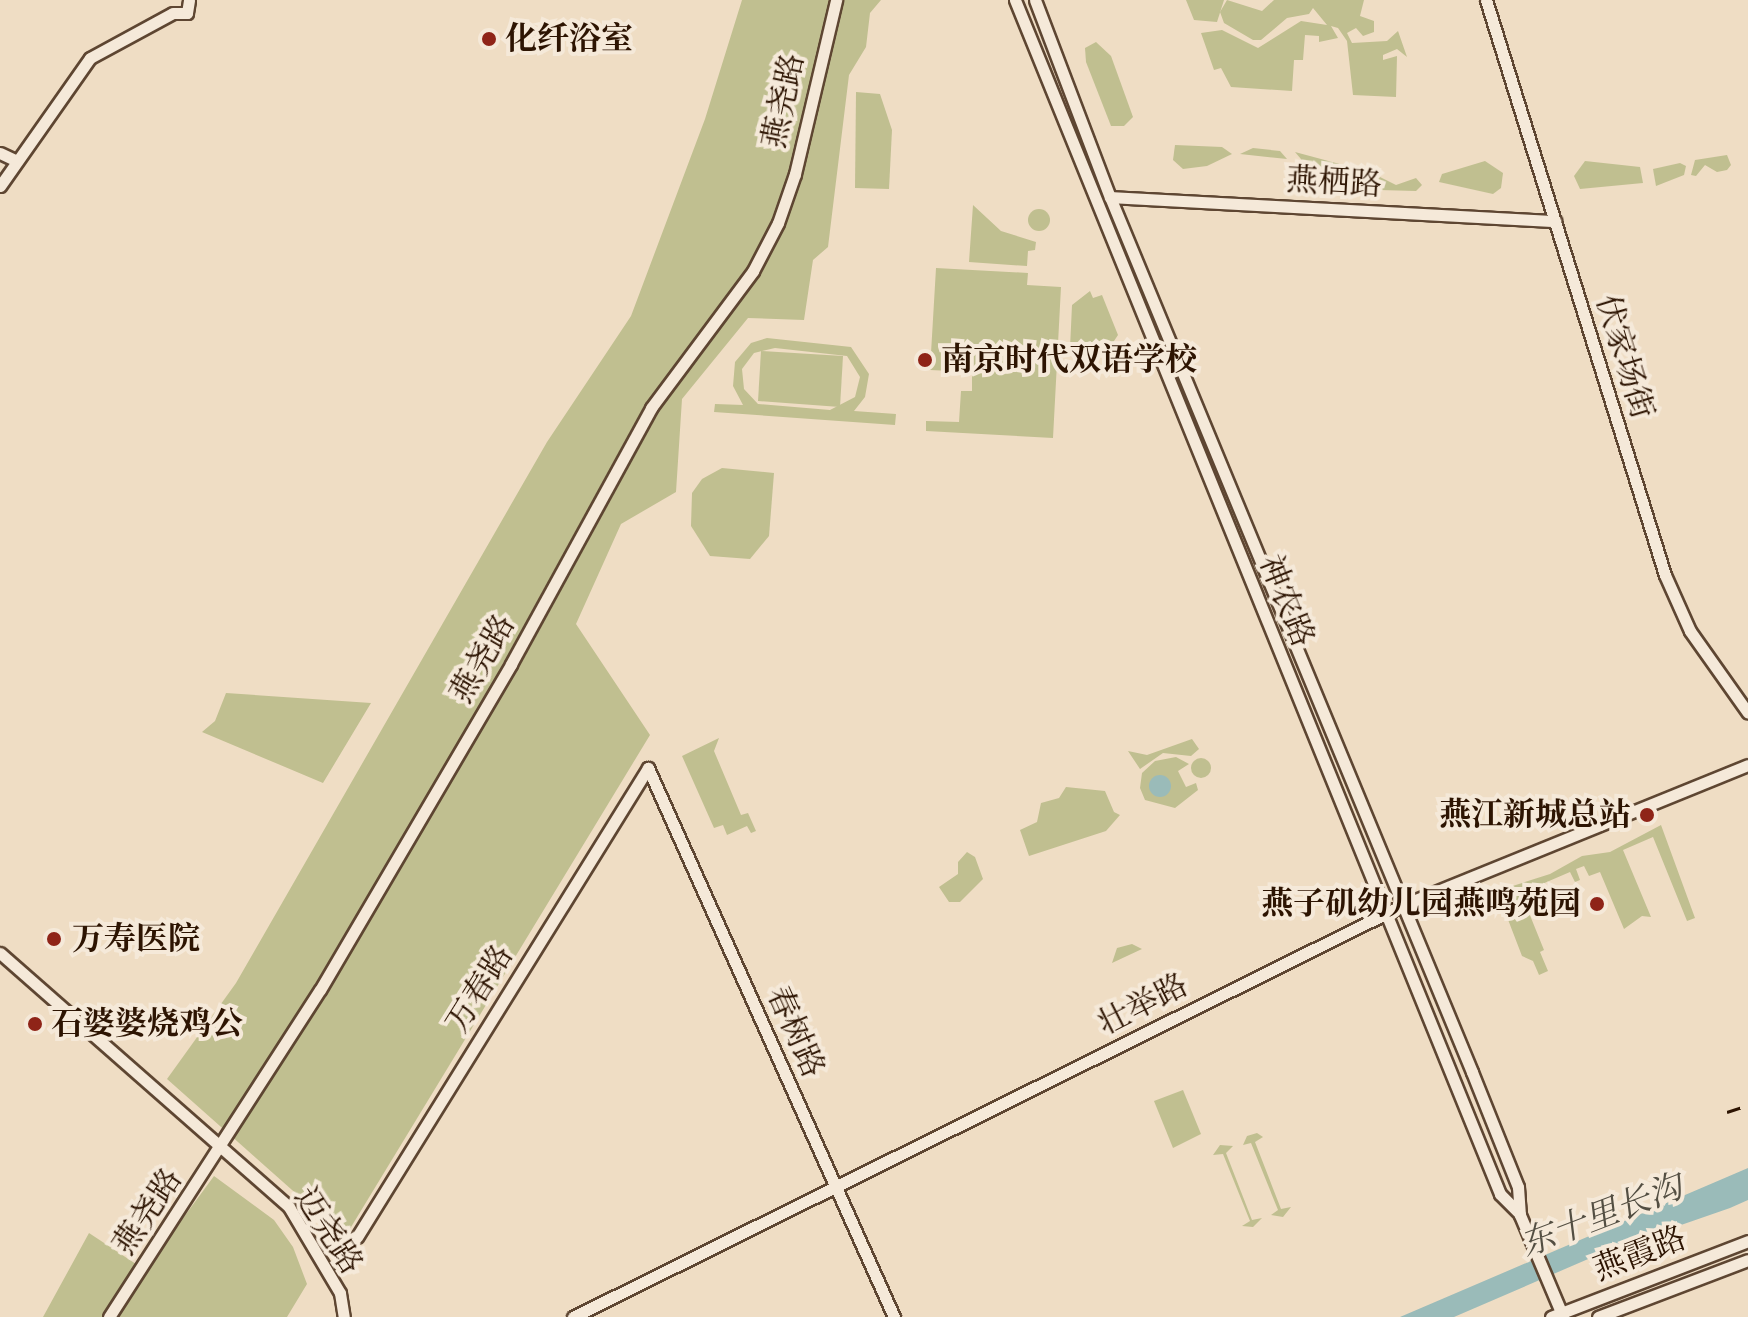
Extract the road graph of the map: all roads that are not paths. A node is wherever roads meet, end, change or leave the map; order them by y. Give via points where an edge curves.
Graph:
1 (189, 0) edge
2 (836, 0) edge
3 (1015, 0) edge
4 (1035, 0) edge
5 (1486, 0) edge
6 (0, 153) edge
7 (15, 160) junction
8 (0, 186) edge
9 (1110, 197) junction
10 (1555, 221) junction
11 (1748, 713) edge
12 (1748, 765) edge
13 (648, 768) joint
14 (1403, 905) junction
15 (1387, 913) junction
16 (0, 953) edge
17 (222, 1147) junction
18 (837, 1187) junction
19 (1520, 1215) junction
20 (357, 1237) dead end
21 (1748, 1241) edge
22 (1748, 1260) edge
23 (1558, 1315) edge
24 (109, 1317) edge
25 (344, 1317) edge
26 (573, 1317) edge
27 (894, 1317) edge
28 (1598, 1317) edge

1 - 7 street via 187,13 173,13 90,58
2 - 17 street, 燕尧路 via 795,174 753,271 651,408 511,664
3 - 15 street, 神农路
4 - 9 street, 神农路
5 - 10 street, 伏家场街
6 - 7 street
7 - 8 street
9 - 10 street, 燕栖路
9 - 14 street, 神农路
10 - 11 street, 伏家场街 via 1678,609
12 - 14 street, 壮举路
13 - 18 street, 春树路
13 - 20 street, 万春路
14 - 15 street, 壮举路
14 - 19 street, 神农路 via 1518,1187
15 - 18 street, 壮举路
15 - 19 street, 神农路 via 1500,1194
16 - 17 street, 迈尧路
17 - 24 street, 燕尧路
17 - 25 street, 迈尧路 via 289,1207 340,1293
18 - 26 street, 壮举路
18 - 27 street, 春树路
19 - 23 street, 神农路
21 - 23 street, 燕霞路
22 - 28 street, 燕霞路

